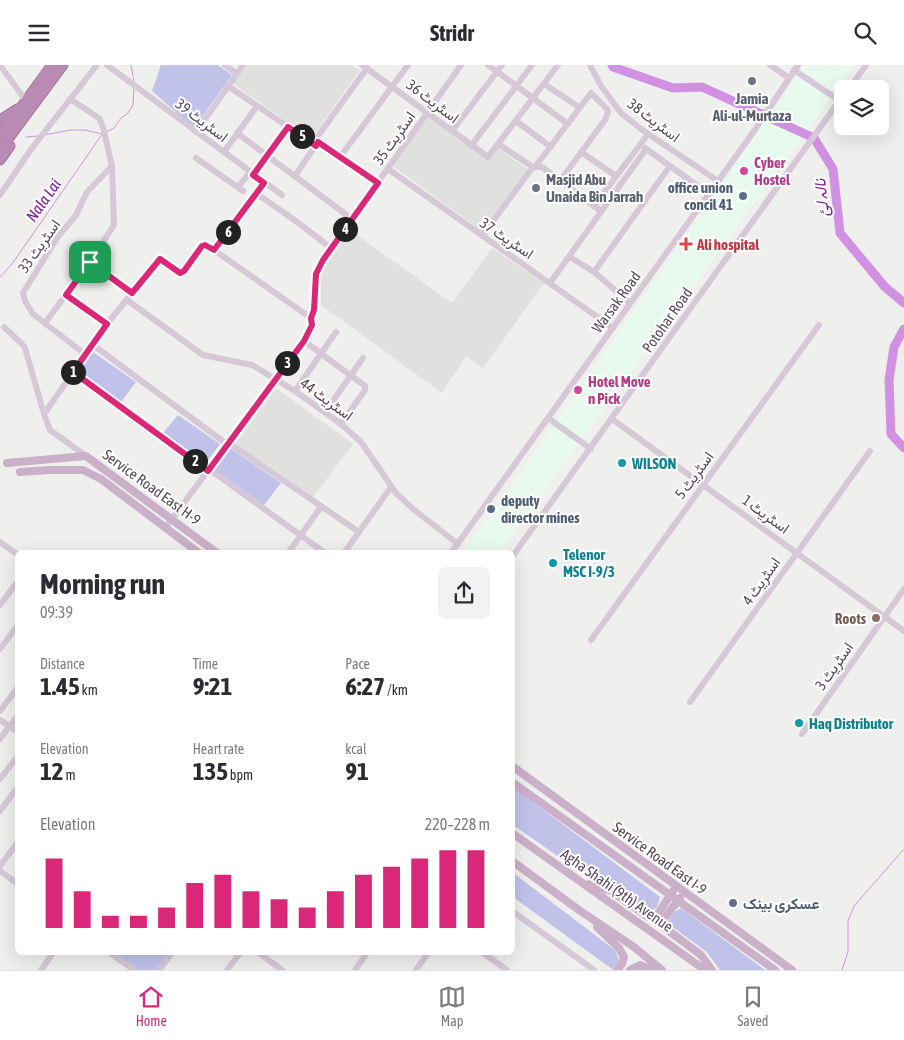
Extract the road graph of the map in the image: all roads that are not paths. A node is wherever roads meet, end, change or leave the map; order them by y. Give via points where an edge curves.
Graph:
1 (0, 65) edge
2 (52, 65) edge
3 (63, 65) edge
4 (97, 65) edge
5 (107, 65) edge
6 (225, 65) edge
7 (243, 65) edge
8 (408, 65) edge
9 (461, 65) edge
10 (488, 65) edge
11 (502, 65) edge
12 (532, 65) edge
13 (558, 65) edge
14 (590, 65) edge
15 (770, 65) edge
16 (866, 65) edge
17 (365, 66) edge
18 (796, 68) edge
19 (497, 71) junction
20 (237, 73) junction
21 (789, 78) junction
22 (855, 80) edge
23 (544, 84) junction
24 (228, 86) junction
25 (516, 86) junction
26 (392, 87) junction
27 (834, 94) edge
28 (533, 98) junction
29 (70, 99) junction
30 (24, 104) junction
31 (257, 106) junction
32 (579, 107) junction
33 (834, 109) edge
34 (427, 113) junction
35 (23, 119) junction
36 (0, 120) edge
37 (516, 121) junction
38 (568, 124) junction
39 (288, 127) junction
40 (452, 131) junction
41 (196, 132) junction
42 (237, 133) junction
43 (648, 134) junction
44 (0, 136) edge
45 (317, 144) junction
46 (498, 144) junction
47 (640, 144) junction
48 (472, 146) junction
49 (550, 147) junction
50 (646, 149) junction
51 (0, 151) edge
52 (224, 152) junction
53 (581, 152) junction
54 (267, 156) junction
55 (340, 157) junction
56 (196, 158) dead end
57 (0, 160) edge
58 (112, 166) junction
59 (670, 166) junction
60 (534, 167) junction
61 (388, 169) junction
62 (251, 173) junction
63 (295, 176) junction
64 (616, 176) junction
65 (560, 181) junction
66 (718, 181) junction
67 (264, 183) junction
68 (378, 183) junction
69 (257, 194) junction
70 (0, 195) edge
71 (282, 195) dead end
72 (708, 195) junction
73 (594, 205) junction
74 (601, 211) junction
75 (352, 219) junction
76 (482, 236) junction
77 (331, 248) junction
78 (214, 250) junction
79 (570, 257) junction
80 (90, 262) junction
81 (594, 272) junction
82 (550, 283) junction
83 (132, 293) junction
84 (66, 295) junction
85 (127, 299) junction
86 (630, 303) junction
87 (311, 318) junction
88 (45, 323) junction
89 (107, 324) junction
90 (819, 325) dead end
91 (4, 327) dead end
92 (613, 328) junction
93 (336, 332) dead end
94 (304, 341) junction
95 (93, 345) junction
96 (321, 354) junction
97 (86, 355) junction
98 (363, 358) dead end
99 (73, 372) junction
100 (351, 375) junction
101 (276, 378) junction
102 (295, 391) junction
103 (324, 413) junction
104 (44, 415) junction
105 (548, 418) junction
106 (612, 419) junction
107 (341, 425) junction
108 (230, 445) junction
109 (591, 449) junction
110 (870, 451) dead end
111 (86, 456) junction
112 (75, 457) junction
113 (7, 463) dead end
114 (209, 470) junction
115 (84, 471) junction
116 (20, 472) dead end
117 (703, 484) junction
118 (391, 487) junction
119 (321, 507) junction
120 (173, 520) junction
121 (166, 527) junction
122 (358, 532) junction
123 (300, 535) junction
124 (0, 542) edge
125 (458, 544) junction
126 (195, 550) edge
127 (213, 550) edge
128 (290, 550) edge
129 (321, 550) edge
130 (347, 550) edge
131 (453, 550) edge
132 (15, 553) edge
133 (515, 553) edge
134 (797, 553) junction
135 (15, 585) edge
136 (904, 589) edge
137 (0, 605) edge
138 (884, 616) junction
139 (15, 629) edge
140 (904, 631) edge
141 (591, 640) dead end
142 (0, 649) edge
143 (15, 691) edge
144 (690, 703) dead end
145 (0, 711) edge
146 (15, 719) edge
147 (0, 720) edge
148 (9, 726) junction
149 (15, 730) edge
150 (802, 733) dead end
151 (0, 739) edge
152 (15, 760) edge
153 (515, 768) edge
154 (0, 779) edge
155 (515, 785) edge
156 (15, 791) edge
157 (0, 811) edge
158 (515, 835) edge
159 (15, 846) edge
160 (515, 863) edge
161 (0, 866) edge
162 (0, 871) edge
163 (15, 882) edge
164 (582, 883) junction
165 (676, 887) junction
166 (684, 892) junction
167 (670, 895) junction
168 (678, 901) junction
169 (579, 910) junction
170 (515, 913) edge
171 (53, 955) edge
172 (113, 955) edge
173 (170, 955) edge
174 (238, 955) edge
175 (262, 955) edge
176 (366, 955) edge
177 (427, 955) edge
178 (486, 955) edge
179 (584, 967) edge
180 (418, 968) edge
181 (43, 969) edge
182 (134, 970) edge
183 (159, 970) edge
184 (227, 970) edge
185 (282, 970) edge
186 (356, 970) edge
187 (426, 970) edge
188 (507, 970) edge
189 (594, 970) edge
190 (618, 970) edge
191 (630, 970) edge
192 (652, 970) edge
193 (662, 970) edge
194 (705, 970) edge
195 (712, 970) edge
196 (775, 970) edge
197 (792, 970) edge

1 - 30 street
2 - 30 highway
3 - 35 highway
4 - 29 street
5 - 41 street, اسٹریٹ 39
6 - 20 street
7 - 20 street
8 - 26 street
9 - 34 street, اسٹریٹ 35
10 - 19 street
11 - 19 street
12 - 25 street
13 - 23 street
14 - 43 street, اسٹریٹ 38 via 621,113
15 - 21 street
16 - 22 street
17 - 26 street, اسٹریٹ 36
17 - 45 street via 315,139
18 - 21 street, Warsak Road
18 - 27 street
19 - 25 street
19 - 40 street
20 - 24 street
21 - 66 street, Warsak Road
23 - 28 street
23 - 32 street
24 - 31 street
24 - 41 street
25 - 28 street
25 - 48 street
26 - 34 street, اسٹریٹ 36
26 - 55 street
28 - 37 street
28 - 38 street
29 - 58 street via 98,118
29 - 70 street
30 - 36 highway
30 - 44 highway
31 - 39 street
31 - 42 street
32 - 38 street
32 - 53 street via 592,93 608,112
33 - 106 street, Potohar Road
34 - 40 street, اسٹریٹ 36
34 - 61 street, اسٹریٹ 35
35 - 51 highway
35 - 57 highway
37 - 46 street
37 - 49 street
38 - 49 street
39 - 45 street
39 - 54 street
40 - 48 street, اسٹریٹ 36
41 - 52 street, اسٹریٹ 39
42 - 52 street
42 - 54 street
43 - 47 street
43 - 66 street, اسٹریٹ 38
45 - 55 street
45 - 63 street
46 - 48 street, اسٹریٹ 36 via 488,157
46 - 60 street
47 - 50 street
47 - 64 street
49 - 60 street
50 - 59 street
50 - 74 street
52 - 62 street, اسٹریٹ 39
53 - 64 street
53 - 65 street
54 - 62 street
54 - 63 street
55 - 68 street
56 - 62 street via 241,189
58 - 80 street via 114,225
58 - 88 street, اسٹریٹ 33 via 87,192 76,215 57,238 23,293 28,308
59 - 72 street
59 - 81 street
60 - 65 street via 542,167
60 - 76 street
61 - 68 street, اسٹریٹ 35
61 - 76 street, اسٹریٹ 37
62 - 67 street, اسٹریٹ 39
63 - 75 street
64 - 73 street
65 - 73 street
66 - 72 street, Warsak Road
67 - 69 street
67 - 71 street, اسٹریٹ 39
68 - 75 street, اسٹریٹ 35
69 - 77 street
69 - 78 street
72 - 86 street, Warsak Road
73 - 74 street
74 - 79 street
75 - 77 street, اسٹریٹ 35
76 - 82 street, اسٹریٹ 37
77 - 87 street, اسٹریٹ 35 via 316,274
78 - 83 street via 202,246 180,273 160,259
78 - 87 street
79 - 81 street
79 - 82 street
80 - 83 street
80 - 84 street
81 - 86 street
82 - 92 street, اسٹریٹ 37
83 - 85 street
84 - 88 street
84 - 89 street
85 - 89 street
85 - 101 street, اسٹریٹ 44 via 203,355 252,365
86 - 92 street, Warsak Road
87 - 94 street, اسٹریٹ 35 via 312,325
88 - 97 street, اسٹریٹ 33
89 - 95 street
90 - 117 street, اسٹریٹ 5
91 - 104 street via 25,348
92 - 105 street, Warsak Road
93 - 96 street
94 - 96 street
94 - 101 street, اسٹریٹ 35
95 - 97 street
95 - 108 street
96 - 100 street
96 - 102 street
97 - 99 street
98 - 100 street
99 - 104 street
99 - 114 street
100 - 103 street
100 - 107 street via 366,387
101 - 102 street, اسٹریٹ 44
101 - 108 street, اسٹریٹ 35
102 - 103 street, اسٹریٹ 44
103 - 107 street, اسٹریٹ 44
104 - 111 street via 50,429
105 - 109 street
105 - 125 street, Warsak Road
106 - 109 street, Potohar Road
106 - 117 street, اسٹریٹ 1
107 - 118 street, اسٹریٹ 44 via 361,442
108 - 114 street, اسٹریٹ 35
108 - 119 street
109 - 133 street, Potohar Road
110 - 134 street, اسٹریٹ 4
111 - 112 main road, Service Road East H-9
111 - 120 main road, Service Road East H-9
112 - 113 main road, Service Road East H-9
112 - 115 main road
114 - 120 street, اسٹریٹ 35
114 - 123 street
115 - 116 main road, Service Road East H-9
115 - 121 main road, Service Road East H-9 via 101,479
117 - 134 street, اسٹریٹ 1
117 - 141 street, اسٹریٹ 5
118 - 122 street
118 - 125 street, اسٹریٹ 44 via 413,509
119 - 122 street
119 - 123 street
120 - 121 street, اسٹریٹ 35
120 - 127 main road, Service Road East H-9
121 - 126 main road, Service Road East H-9
122 - 130 street
123 - 128 street
123 - 129 street
124 - 132 street
125 - 131 street, Warsak Road
134 - 138 street, اسٹریٹ 1
134 - 144 street, اسٹریٹ 4
135 - 137 street
136 - 138 street, اسٹریٹ 3
138 - 140 street, اسٹریٹ 1
138 - 150 street, اسٹریٹ 3
139 - 142 street
143 - 145 street
146 - 148 street
147 - 148 street
148 - 149 street
148 - 151 street
152 - 154 street
153 - 165 main road, Service Road East I-9
155 - 167 main road
156 - 157 street
158 - 164 main road, Agha Shahi (9th) Avenue
159 - 161 street
160 - 169 main road
162 - 163 street
164 - 167 main road via 611,891 648,917 657,915
164 - 194 main road, Agha Shahi (9th) Avenue
165 - 166 main road, Service Road East I-9
165 - 167 main road
166 - 168 main road
166 - 197 main road, Service Road East I-9
167 - 168 main road
168 - 195 main road via 663,920 665,928 702,955
168 - 196 main road
169 - 190 main road via 619,948 624,957
169 - 193 main road
170 - 179 street
171 - 181 street
172 - 182 street
173 - 183 street
174 - 184 street
175 - 185 street
176 - 186 street
177 - 180 street
178 - 188 street
179 - 189 street
180 - 187 street
191 - 192 main road via 640,965

